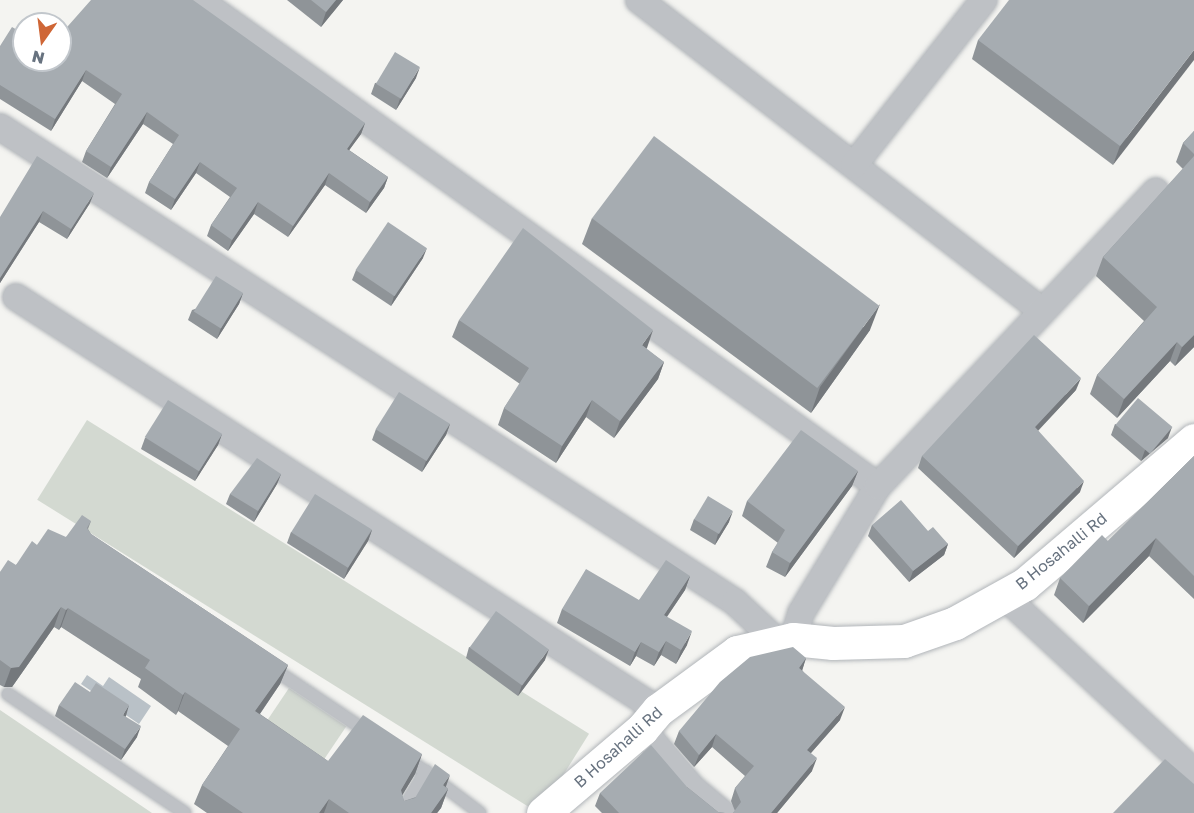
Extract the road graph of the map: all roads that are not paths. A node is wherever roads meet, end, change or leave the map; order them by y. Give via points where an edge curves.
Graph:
1 (199, 0) edge
2 (639, 0) edge
3 (984, 0) edge
4 (0, 127) edge
5 (854, 165) junction
6 (1156, 191) dead end
7 (15, 297) dead end
8 (1041, 310) junction
9 (1194, 440) edge
10 (878, 486) junction
11 (1004, 596) junction
12 (786, 640) junction
13 (262, 662) edge
14 (8, 693) dead end
15 (650, 720) junction
16 (426, 771) junction
17 (1194, 772) edge
18 (185, 813) edge
19 (401, 813) edge
20 (480, 813) edge
21 (543, 813) edge
22 (722, 813) edge

1 - 10 street
2 - 5 street
3 - 5 street
4 - 12 street via 735,602
5 - 8 street
6 - 8 street
7 - 15 street
8 - 10 street
9 - 11 street, B Hosahalli Rd via 1025,584
10 - 12 street
11 - 12 street, B Hosahalli Rd via 955,622 904,641
11 - 17 street
12 - 15 street, B Hosahalli Rd via 737,652
13 - 16 lane
14 - 18 lane
15 - 21 street, B Hosahalli Rd
15 - 22 street via 692,788
16 - 19 lane
16 - 20 lane

